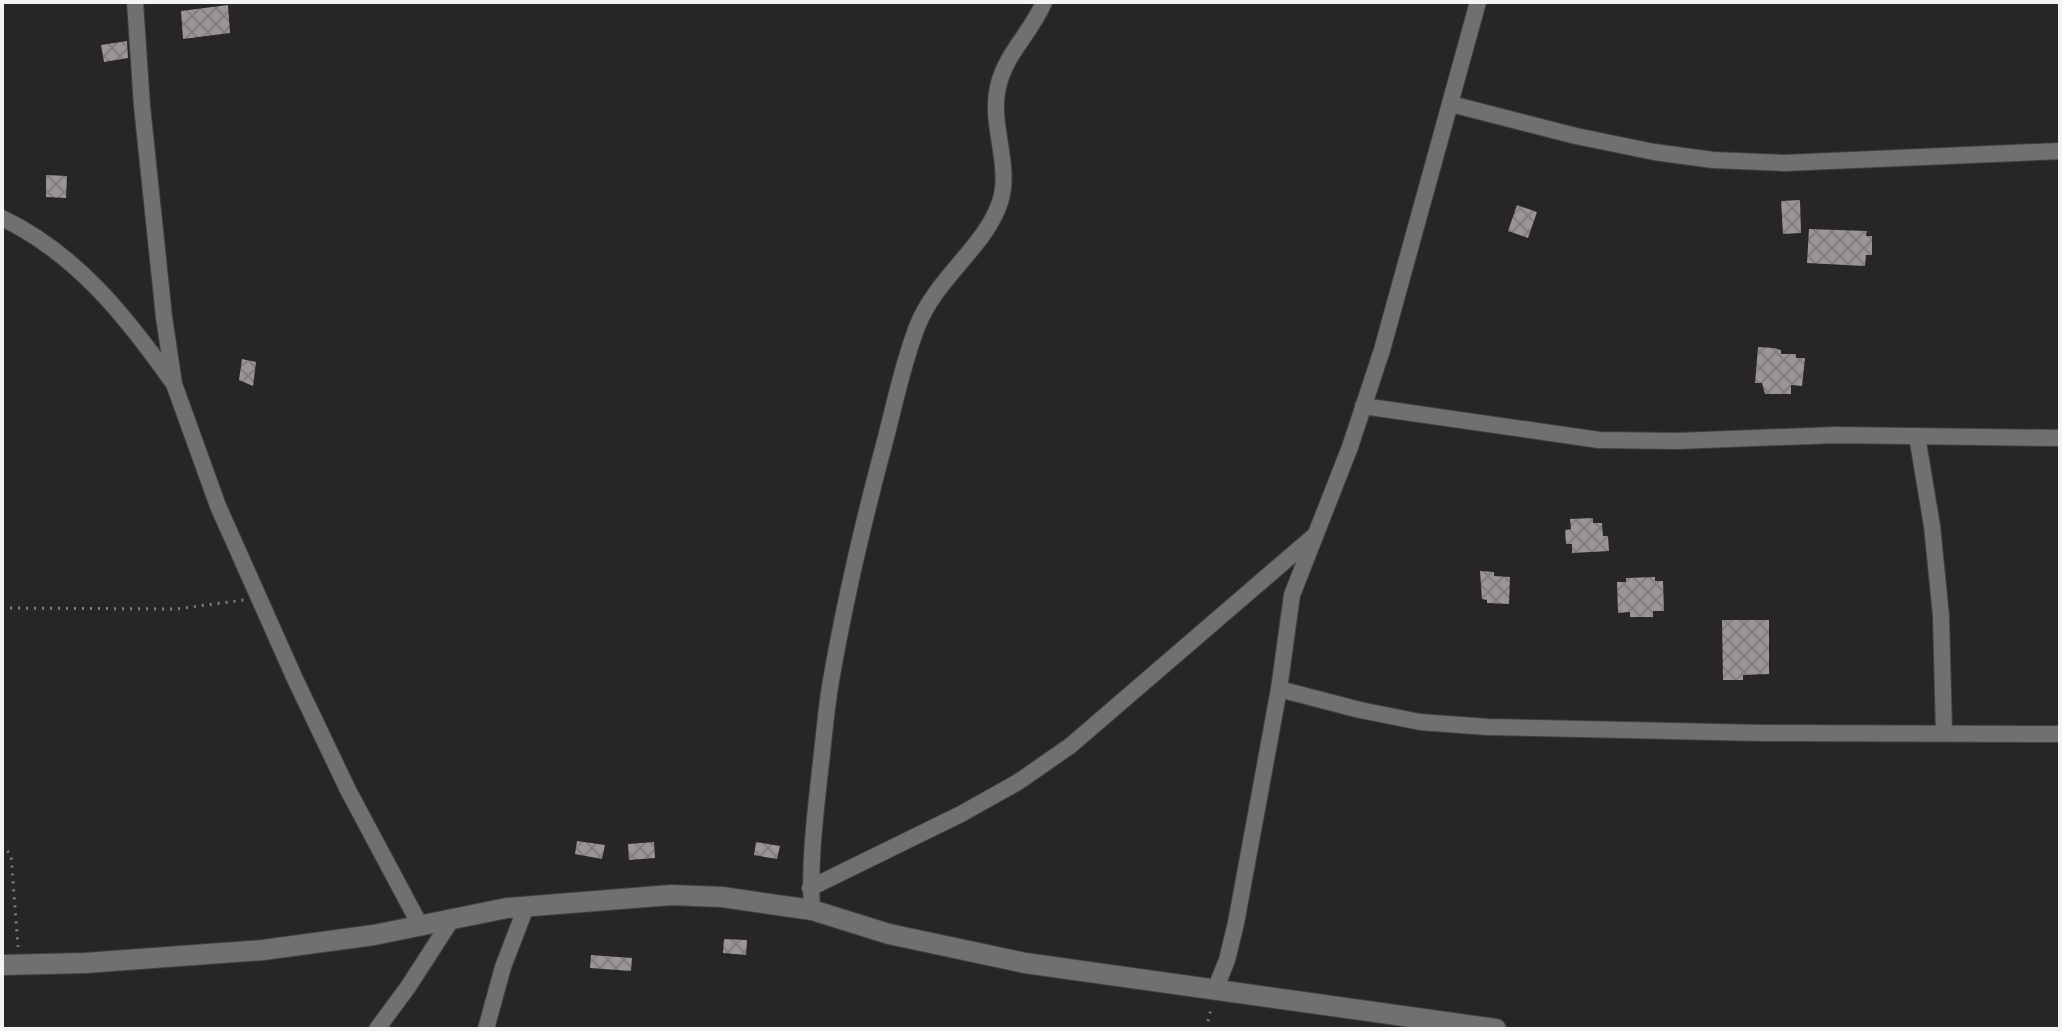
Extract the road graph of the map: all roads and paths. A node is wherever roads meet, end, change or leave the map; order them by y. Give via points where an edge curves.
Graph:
1 (135, 2) edge
2 (1044, 2) edge
3 (1478, 2) edge
4 (1451, 104) junction
5 (2060, 151) edge
6 (2, 218) edge
7 (174, 384) junction
8 (1363, 406) junction
9 (1917, 436) junction
10 (2060, 438) edge
11 (1315, 535) junction
12 (259, 598) junction
13 (2, 608) edge
14 (1279, 689) junction
15 (1944, 733) junction
16 (2060, 734) edge
17 (2, 845) edge
18 (810, 888) junction
19 (526, 907) junction
20 (812, 910) junction
21 (452, 919) junction
22 (420, 925) junction
23 (11, 966) edge
24 (1215, 990) junction
25 (377, 1029) edge
26 (486, 1029) edge
27 (1496, 1029) edge

1 - 7 street
2 - 18 street via 998,87 1002,197 995,215 937,289 917,326 867,512 831,676
3 - 4 street
4 - 5 street via 1576,136 1713,160 1784,163
4 - 8 street
6 - 7 street via 81,270 133,326
7 - 12 street via 218,506
8 - 9 street via 1599,440
8 - 11 street
9 - 10 street
9 - 15 street via 1941,616
11 - 14 street via 1292,595
11 - 18 street via 1070,746 961,814
12 - 13 path via 176,609
12 - 22 street via 348,790
14 - 15 street via 1420,722 1488,727
14 - 24 street via 1236,923
15 - 16 street
17 - 23 path via 11,855
18 - 20 street
19 - 20 street via 671,895
19 - 21 street
19 - 26 street
20 - 24 street via 963,951
21 - 22 street
21 - 25 street
22 - 23 street via 263,950
24 - 27 street

